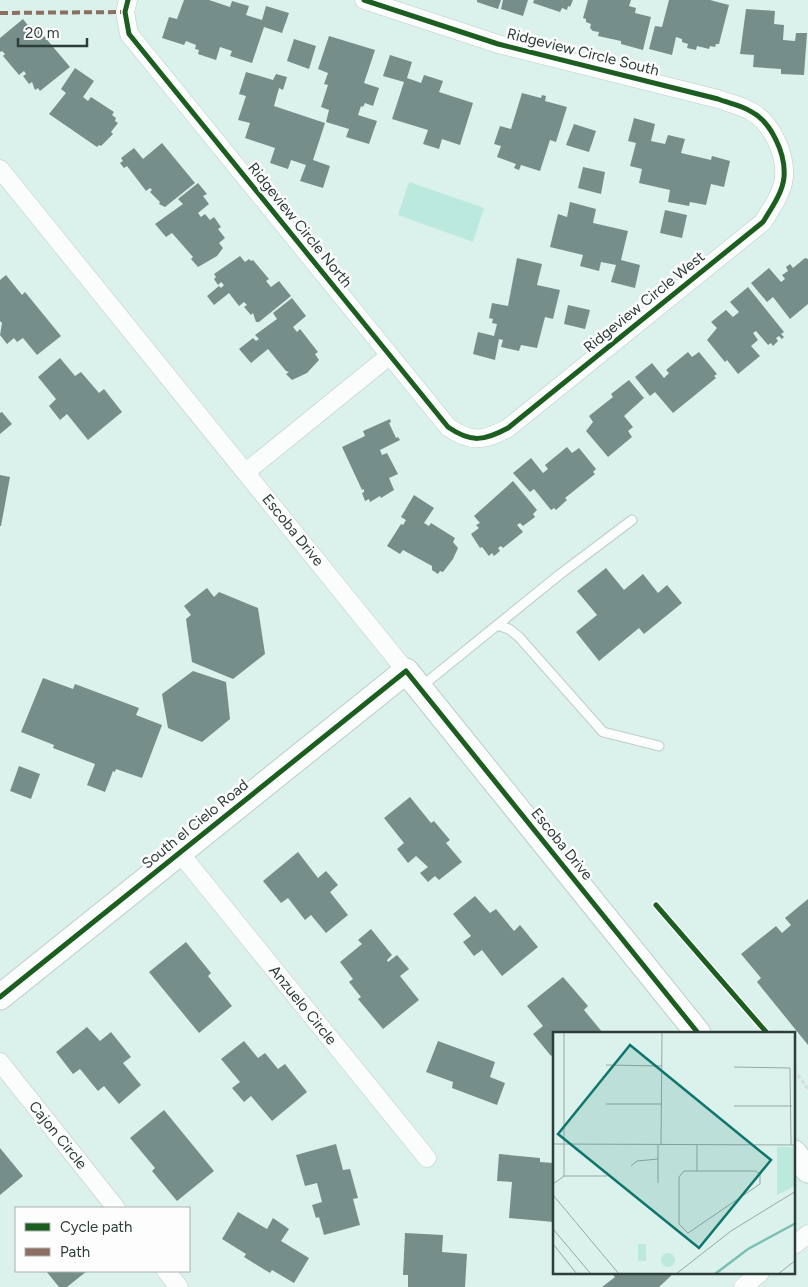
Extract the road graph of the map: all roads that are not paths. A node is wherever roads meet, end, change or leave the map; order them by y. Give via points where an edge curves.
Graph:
1 (364, 0) edge
2 (127, 6) edge
3 (780, 149) joint
4 (0, 169) edge
5 (389, 356) junction
6 (473, 439) joint
7 (246, 472) junction
8 (632, 520) dead end
9 (497, 625) junction
10 (413, 680) junction
11 (659, 746) dead end
12 (179, 852) junction
13 (0, 998) edge
14 (697, 1032) edge
15 (0, 1062) edge
16 (796, 1155) edge
17 (427, 1158) dead end
18 (808, 1170) edge
19 (115, 1207) edge
20 (808, 1234) edge
21 (796, 1244) edge
22 (167, 1272) edge
23 (759, 1274) edge
24 (179, 1287) edge
25 (743, 1287) edge

1 - 3 street, Ridgeview Circle South via 498,44 718,99 752,111 772,131
2 - 5 street, Ridgeview Circle North via 129,34
3 - 6 street, Ridgeview Circle West via 784,177 775,203 763,222 508,428 490,438
4 - 7 street, Escoba Drive
5 - 6 street, Ridgeview Circle North via 448,427
5 - 7 street
7 - 10 street, Escoba Drive
8 - 9 lane
9 - 10 lane
9 - 11 lane via 519,636 603,732
10 - 12 street, South el Cielo Road
10 - 14 street, Escoba Drive
12 - 13 street, South el Cielo Road
12 - 17 street, Anzuelo Circle
15 - 19 street, Cajon Circle
16 - 18 street
20 - 21 street
22 - 24 street
23 - 25 street

